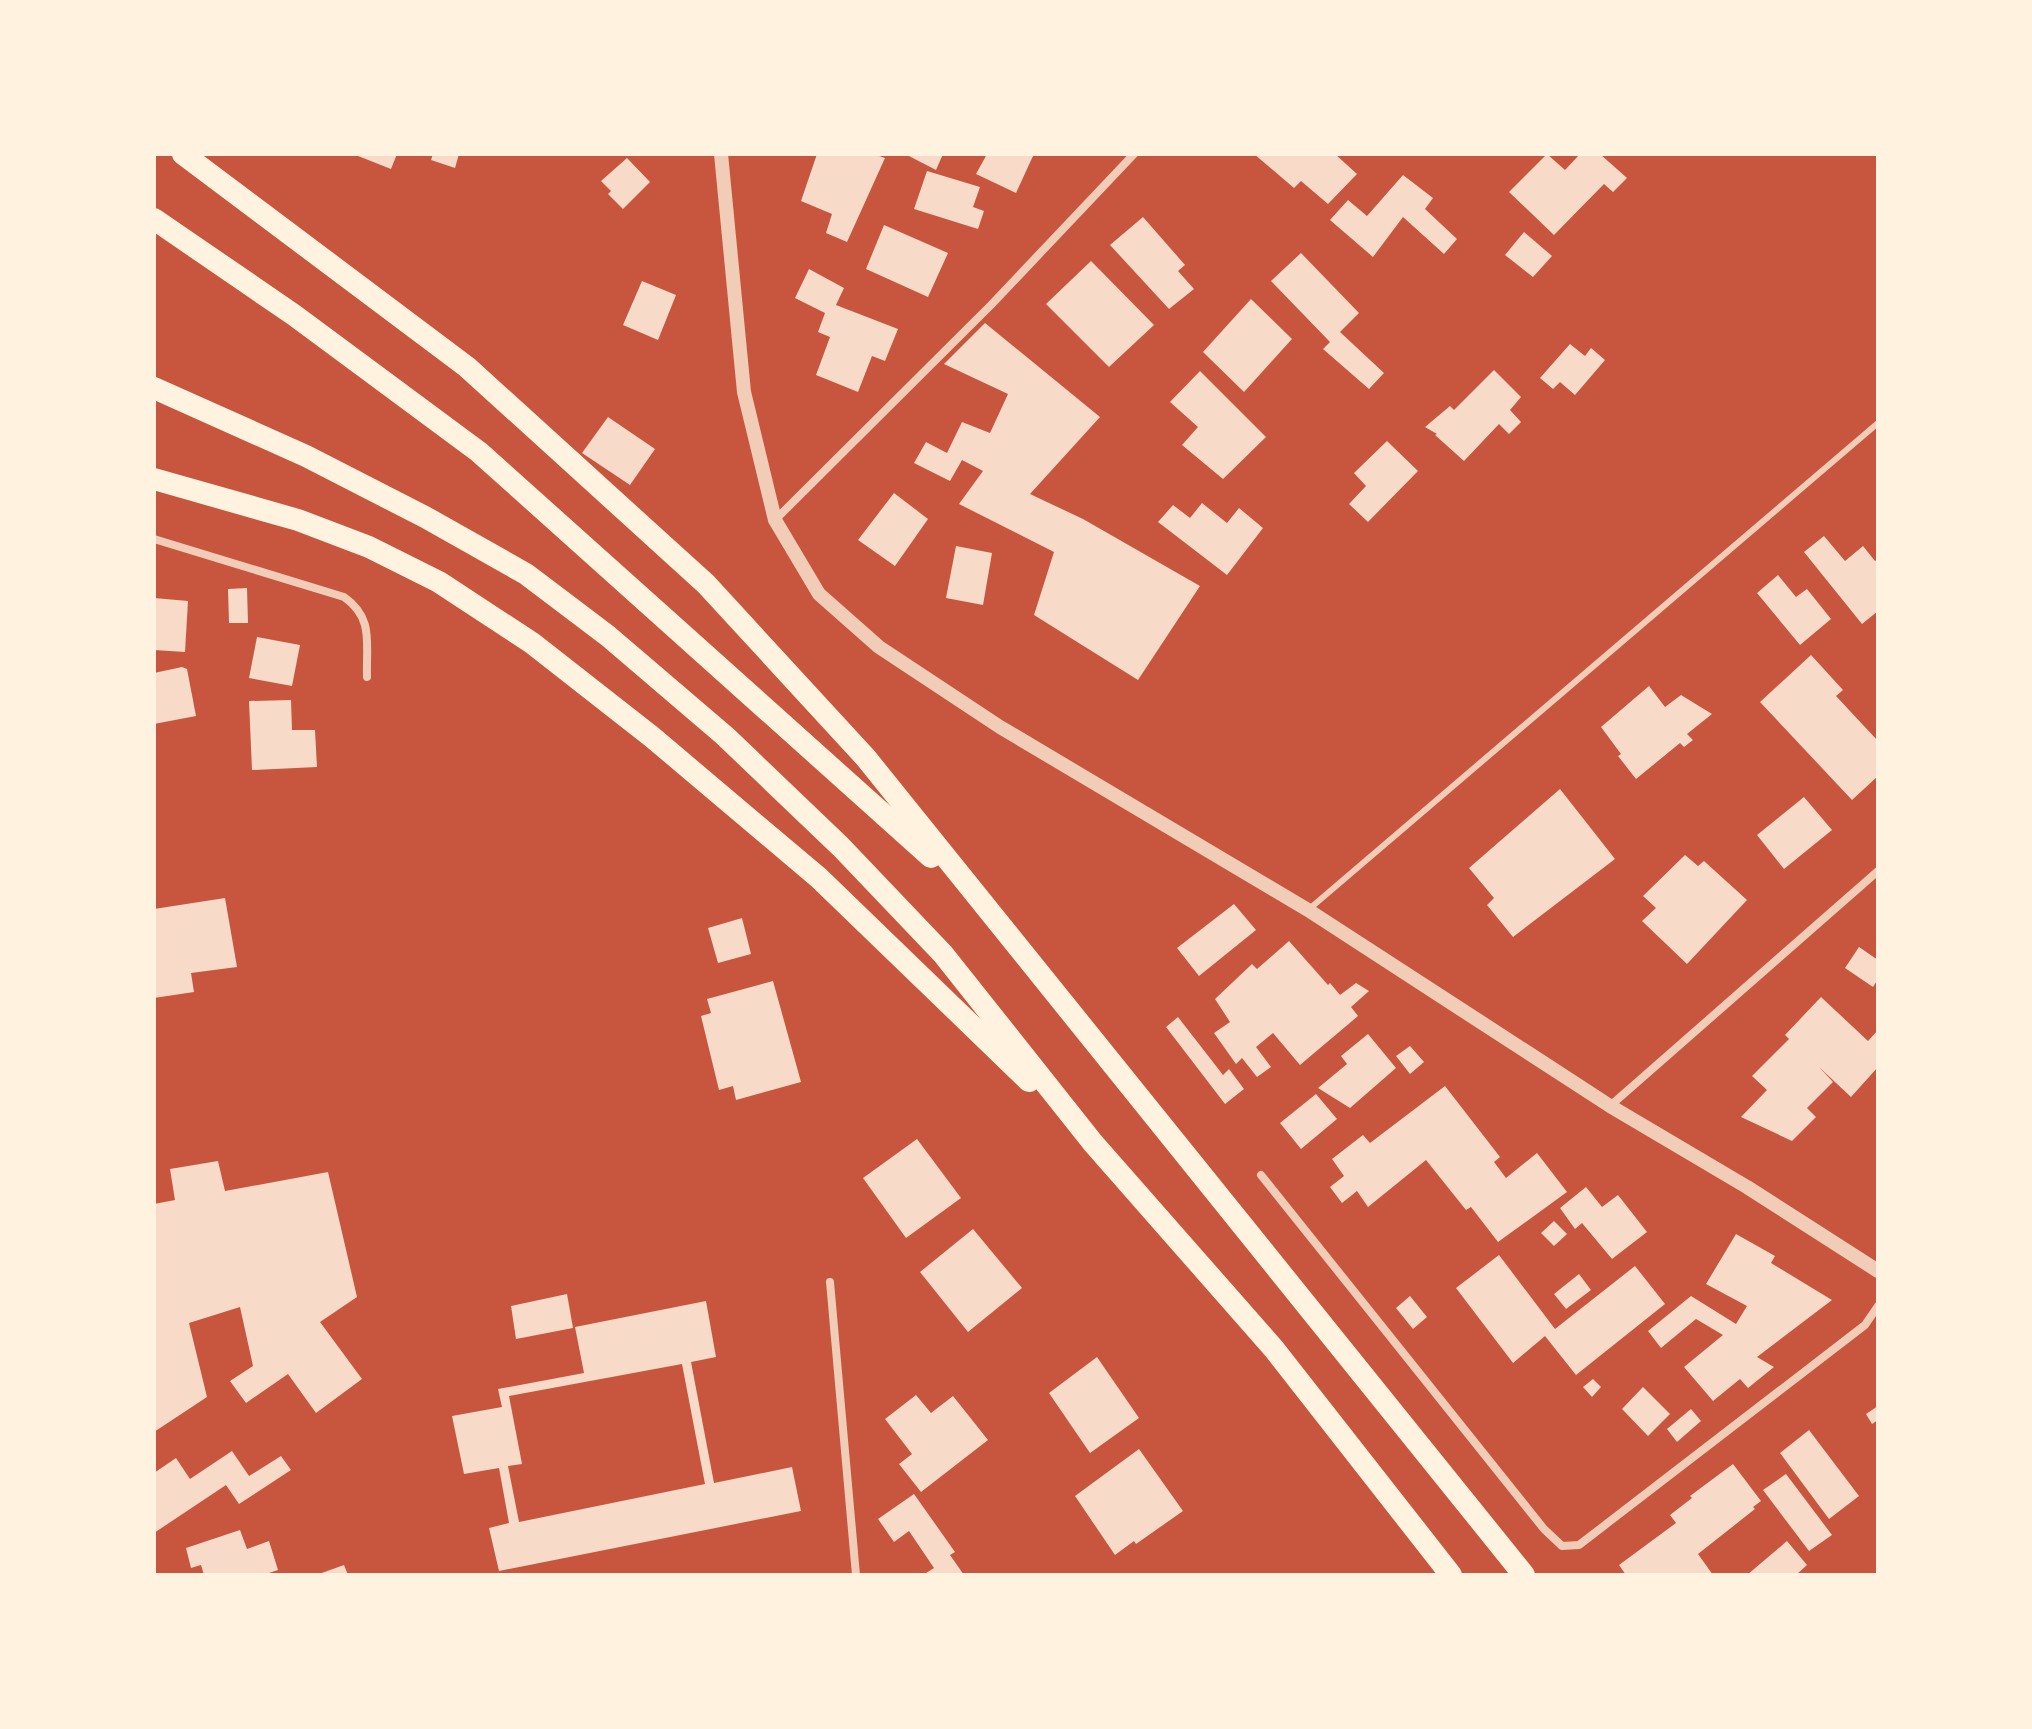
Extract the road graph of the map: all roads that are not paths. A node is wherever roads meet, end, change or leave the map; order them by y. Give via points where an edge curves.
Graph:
1 (183, 154) edge
2 (721, 154) edge
3 (1134, 154) edge
4 (154, 219) edge
5 (154, 388) edge
6 (1878, 423) edge
7 (154, 479) edge
8 (775, 520) junction
9 (154, 539) edge
10 (367, 677) dead end
11 (1878, 871) edge
12 (977, 898) junction
13 (1308, 910) junction
14 (1610, 1106) junction
15 (1093, 1143) junction
16 (1261, 1175) dead end
17 (1878, 1271) edge
18 (830, 1282) dead end
19 (1878, 1306) edge
20 (856, 1575) edge
21 (1451, 1575) edge
22 (1524, 1575) edge

1 - 12 highway via 467,367 706,584 866,758
2 - 8 street via 744,392
3 - 8 street
4 - 12 highway via 479,452
5 - 15 highway via 425,517 526,574 608,636 725,736 841,847 943,954
6 - 13 lane
7 - 15 highway via 298,520 369,547 439,582 532,643 819,878
8 - 13 street via 819,594 879,647 1000,727
9 - 10 street via 344,597 359,607 366,624
11 - 14 street
12 - 22 highway
13 - 14 street
14 - 17 street
15 - 21 highway via 1274,1349
16 - 19 street via 1562,1546 1579,1545 1865,1325
18 - 20 street

